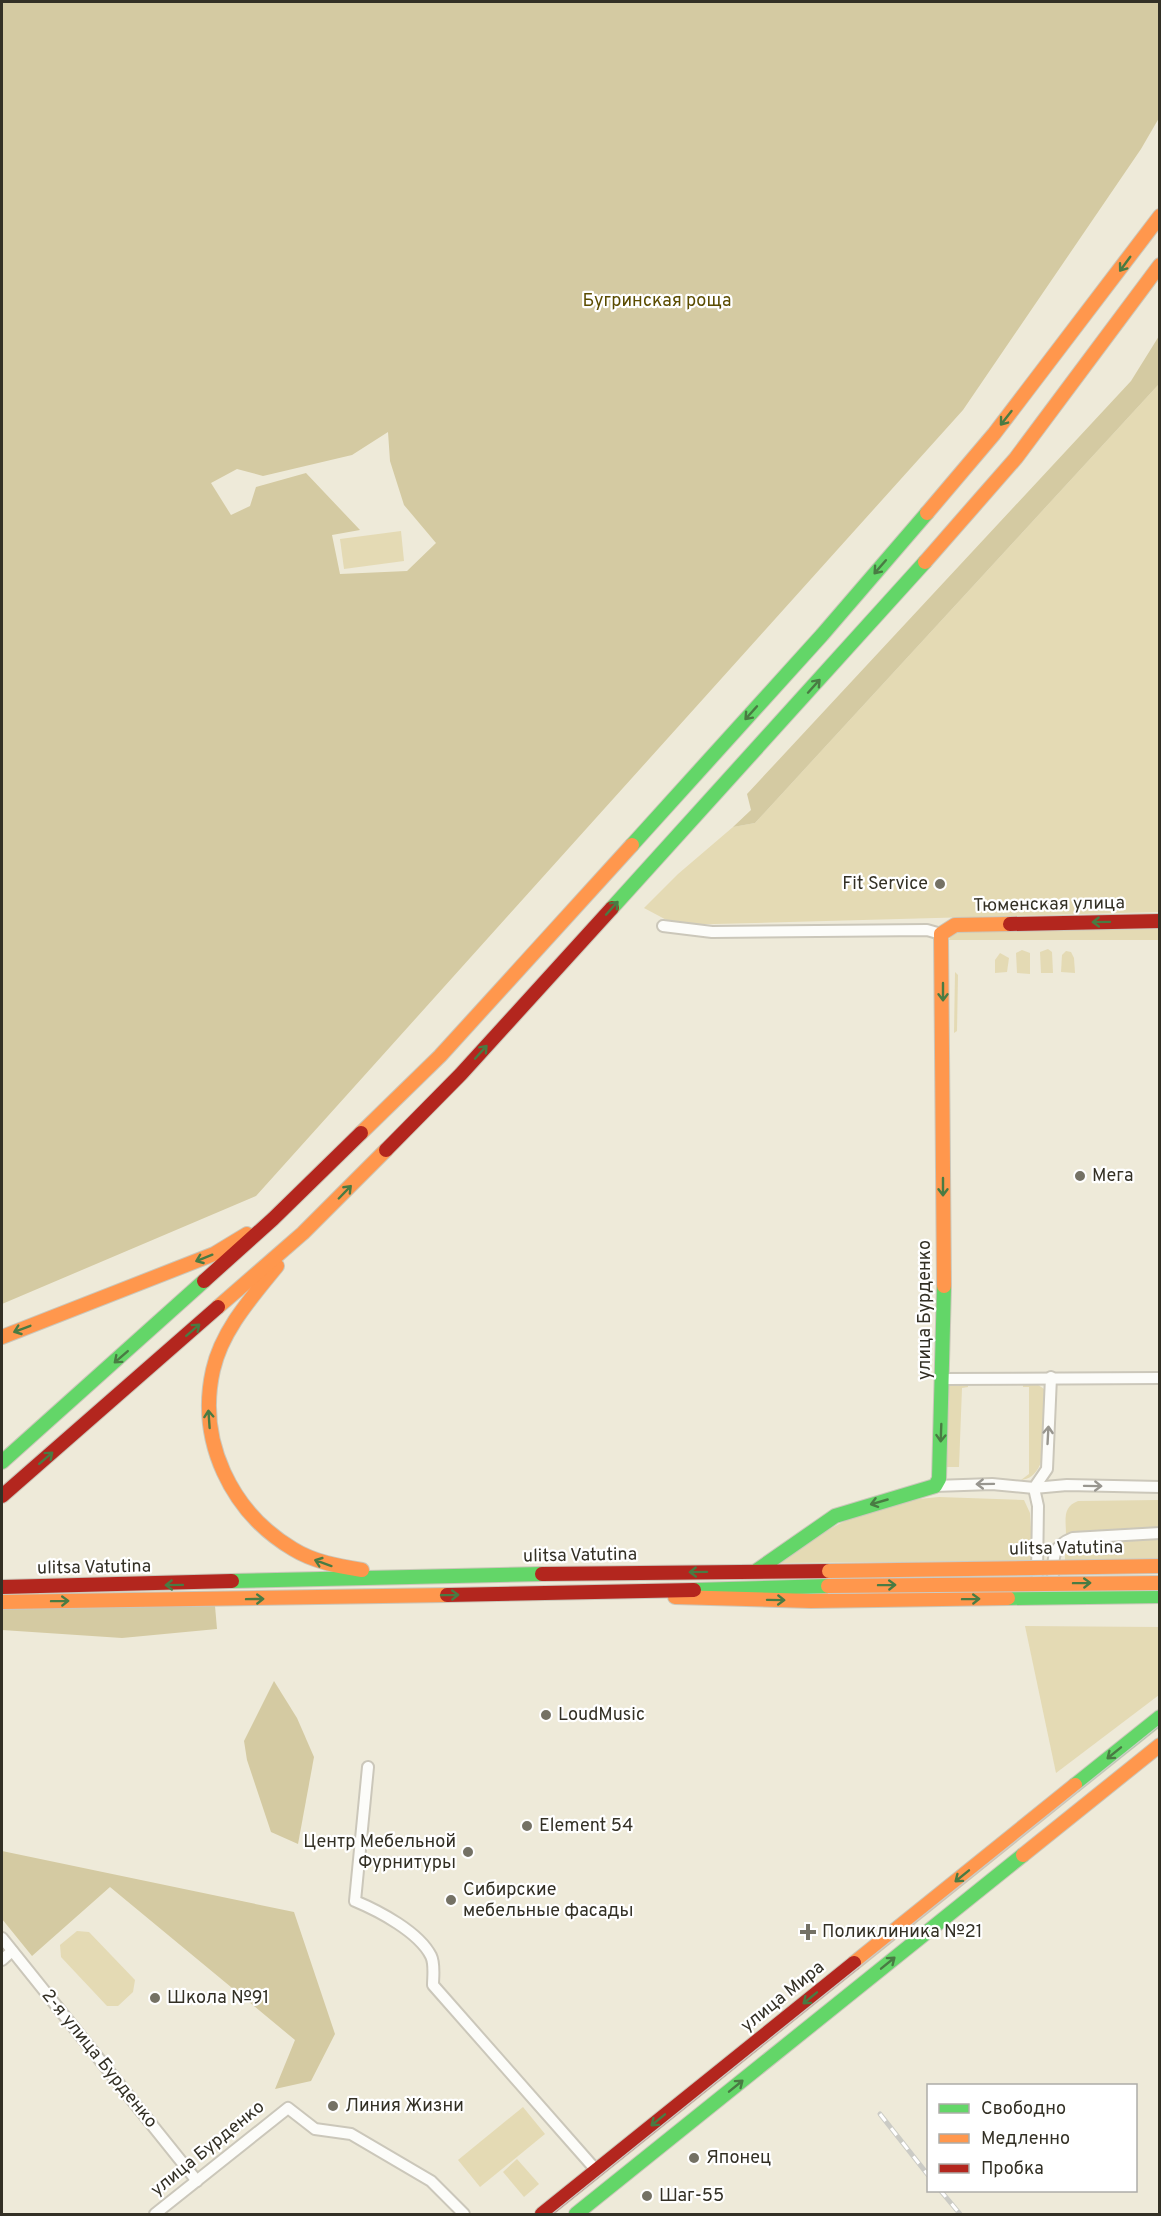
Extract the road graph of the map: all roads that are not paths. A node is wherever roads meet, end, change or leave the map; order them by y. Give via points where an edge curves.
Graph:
1 (1160, 216) edge
2 (1160, 265) edge
3 (1160, 921) edge
4 (663, 926) dead end
5 (941, 934) junction
6 (273, 1219) junction
7 (303, 1233) junction
8 (2, 1337) edge
9 (1051, 1377) junction
10 (1160, 1378) edge
11 (943, 1379) junction
12 (2, 1462) edge
13 (935, 1486) junction
14 (1160, 1487) edge
15 (1034, 1488) junction
16 (2, 1496) edge
17 (1160, 1533) edge
18 (1160, 1566) edge
19 (756, 1571) junction
20 (422, 1578) junction
21 (1160, 1582) edge
22 (2, 1587) edge
23 (634, 1592) junction
24 (1160, 1596) edge
25 (1053, 1598) junction
26 (1036, 1599) junction
27 (2, 1602) edge
28 (1160, 1717) edge
29 (1160, 1745) edge
30 (368, 1767) dead end
31 (1043, 1811) junction
32 (1057, 1828) junction
33 (2, 1938) edge
34 (12, 1951) junction
35 (2, 1960) edge
36 (596, 2170) junction
37 (196, 2181) junction
38 (611, 2187) junction
39 (155, 2214) edge
40 (464, 2214) edge
41 (542, 2214) edge
42 (576, 2214) edge

1 -> 6 main road via 994,434 822,635 440,1056
7 -> 2 main road via 460,1074 888,604 1016,458
3 -> 5 main road, Тюменская улица via 955,925
4 - 5 street via 712,932 927,930
5 -> 11 main road, улица Бурденко
6 -> 8 main road via 214,1254
6 -> 12 main road
16 -> 7 main road
20 -> 7 main road via 337,1568 303,1556 272,1537 248,1514 221,1471 210,1437 208,1414 213,1370 224,1339 243,1308
9 - 10 street
9 - 11 street
15 -> 9 street via 1047,1469
11 -> 13 main road, улица Бурденко via 939,1479
15 -> 13 street
13 -> 19 main road via 835,1516
15 -> 14 street
15 - 26 street via 1038,1506
17 - 25 street via 1072,1538 1060,1543 1053,1551
18 - 19 main road, ulitsa Vatutina, bridge
19 -> 20 main road, ulitsa Vatutina
20 -> 22 main road, ulitsa Vatutina
23 -> 21 main road, ulitsa Vatutina, bridge
23 -> 26 main road via 670,1597 780,1600
27 -> 23 main road, ulitsa Vatutina
24 - 25 main road
25 - 26 main road
28 -> 31 main road, улица Мира
29 - 32 main road
30 - 36 street via 355,1901 380,1912 420,1941 433,1958 433,1985
31 - 32 main road
31 -> 36 main road, улица Мира
38 -> 32 main road
33 - 34 street, 2-я улица Бурденко
34 - 35 street
34 - 37 street, 2-я улица Бурденко
36 - 38 main road
36 - 41 main road, улица Мира
37 - 39 street, улица Бурденко
37 - 40 street, улица Бурденко via 288,2108 315,2129 351,2134 431,2181
38 - 42 main road

